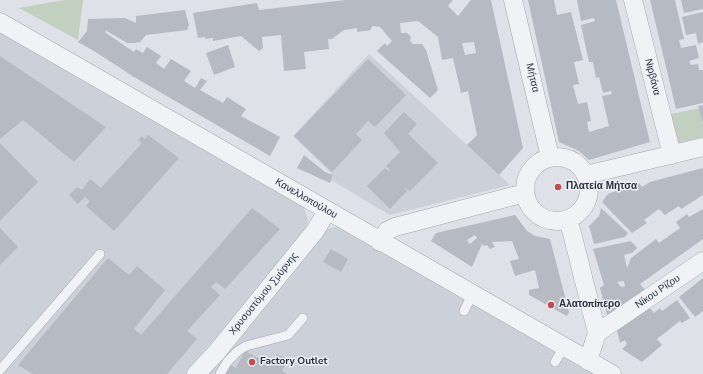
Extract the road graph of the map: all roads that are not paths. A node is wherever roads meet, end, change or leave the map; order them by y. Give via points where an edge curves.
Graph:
1 (513, 0) edge
2 (633, 0) edge
3 (0, 22) edge
4 (703, 147) edge
5 (672, 155) junction
6 (550, 157) junction
7 (586, 175) junction
8 (525, 193) junction
9 (327, 211) junction
10 (566, 220) junction
11 (380, 242) junction
12 (100, 254) dead end
13 (703, 261) edge
14 (472, 295) junction
15 (464, 311) dead end
16 (303, 318) dead end
17 (597, 333) junction
18 (588, 360) junction
19 (0, 370) edge
20 (196, 374) edge
21 (220, 374) edge
22 (612, 374) edge

1 - 6 street, Μήτσα
2 - 5 street, Νιρβάνα
3 - 9 street, Κανελλοπούλου
4 - 5 street
5 - 7 street
6 - 7 street via 560,156 579,164
6 - 8 street via 538,162 529,172
7 - 10 street via 590,188 586,204 577,214
8 - 10 street via 531,208 540,216 550,220
8 - 11 street via 395,227 387,231
9 - 11 street, Κανελλοπούλου
9 - 20 street, Χρυσοστόμου Σμύρνης via 310,237
10 - 17 street
11 - 14 street, Κανελλοπούλου
12 - 19 lane
13 - 17 street, Νίκου Ρίζου
14 - 15 lane
14 - 18 street, Κανελλοπούλου via 559,354
16 - 21 lane via 288,335 238,351
17 - 18 street
18 - 22 street, Κανελλοπούλου

